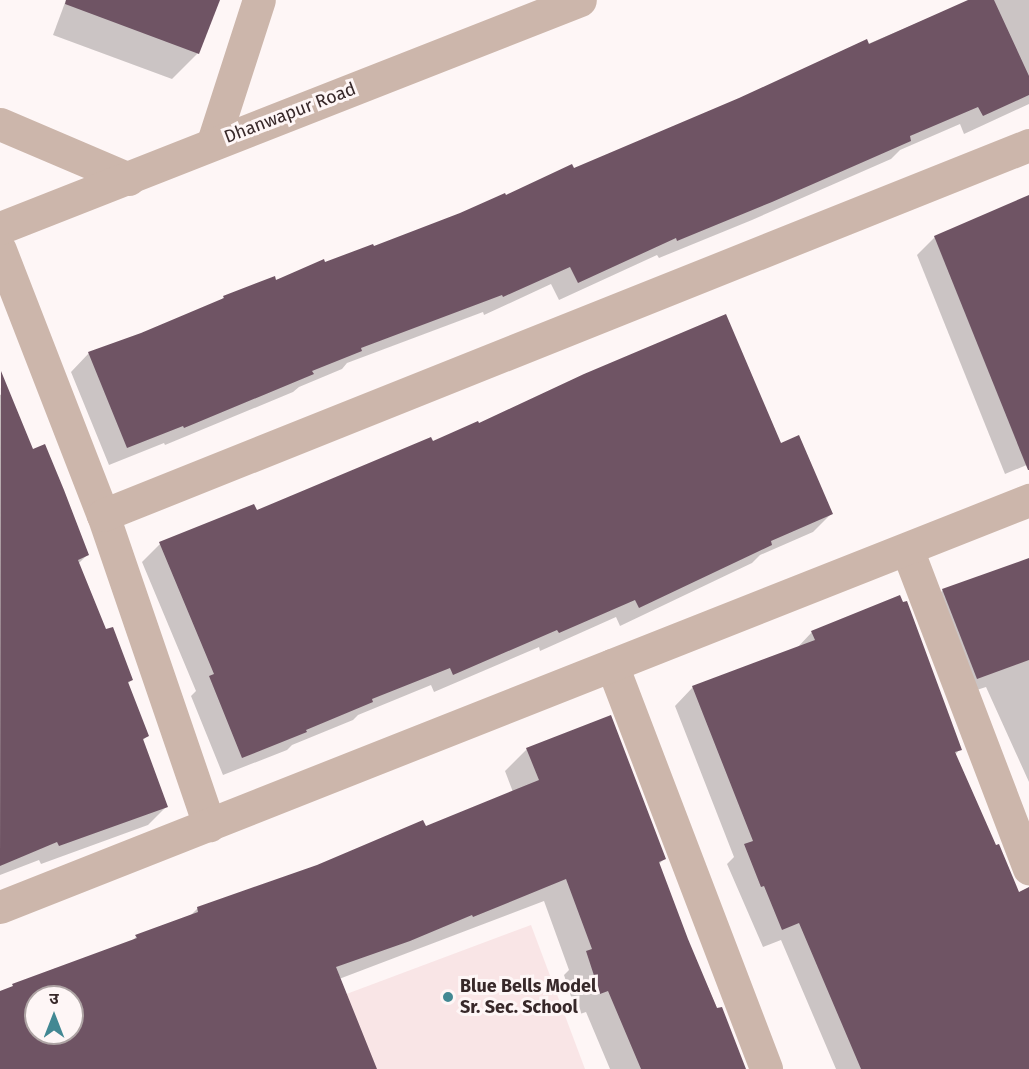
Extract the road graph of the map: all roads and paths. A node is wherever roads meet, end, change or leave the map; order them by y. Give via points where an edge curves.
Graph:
1 (259, 0) edge
2 (580, 0) edge
3 (0, 124) edge
4 (213, 142) junction
5 (1029, 145) edge
6 (129, 179) junction
7 (0, 228) edge
8 (0, 250) edge
9 (1029, 501) edge
10 (103, 515) junction
11 (907, 549) junction
12 (612, 665) junction
13 (209, 825) junction
14 (1028, 864) edge
15 (0, 908) edge
16 (766, 1069) edge

1 - 4 street
2 - 4 street, Dhanwapur Road
3 - 6 street
4 - 6 street, Dhanwapur Road
5 - 10 street
6 - 7 street, Dhanwapur Road
8 - 10 street
9 - 11 street
10 - 13 street
11 - 12 street
11 - 14 street
12 - 13 street
12 - 16 street
13 - 15 street

